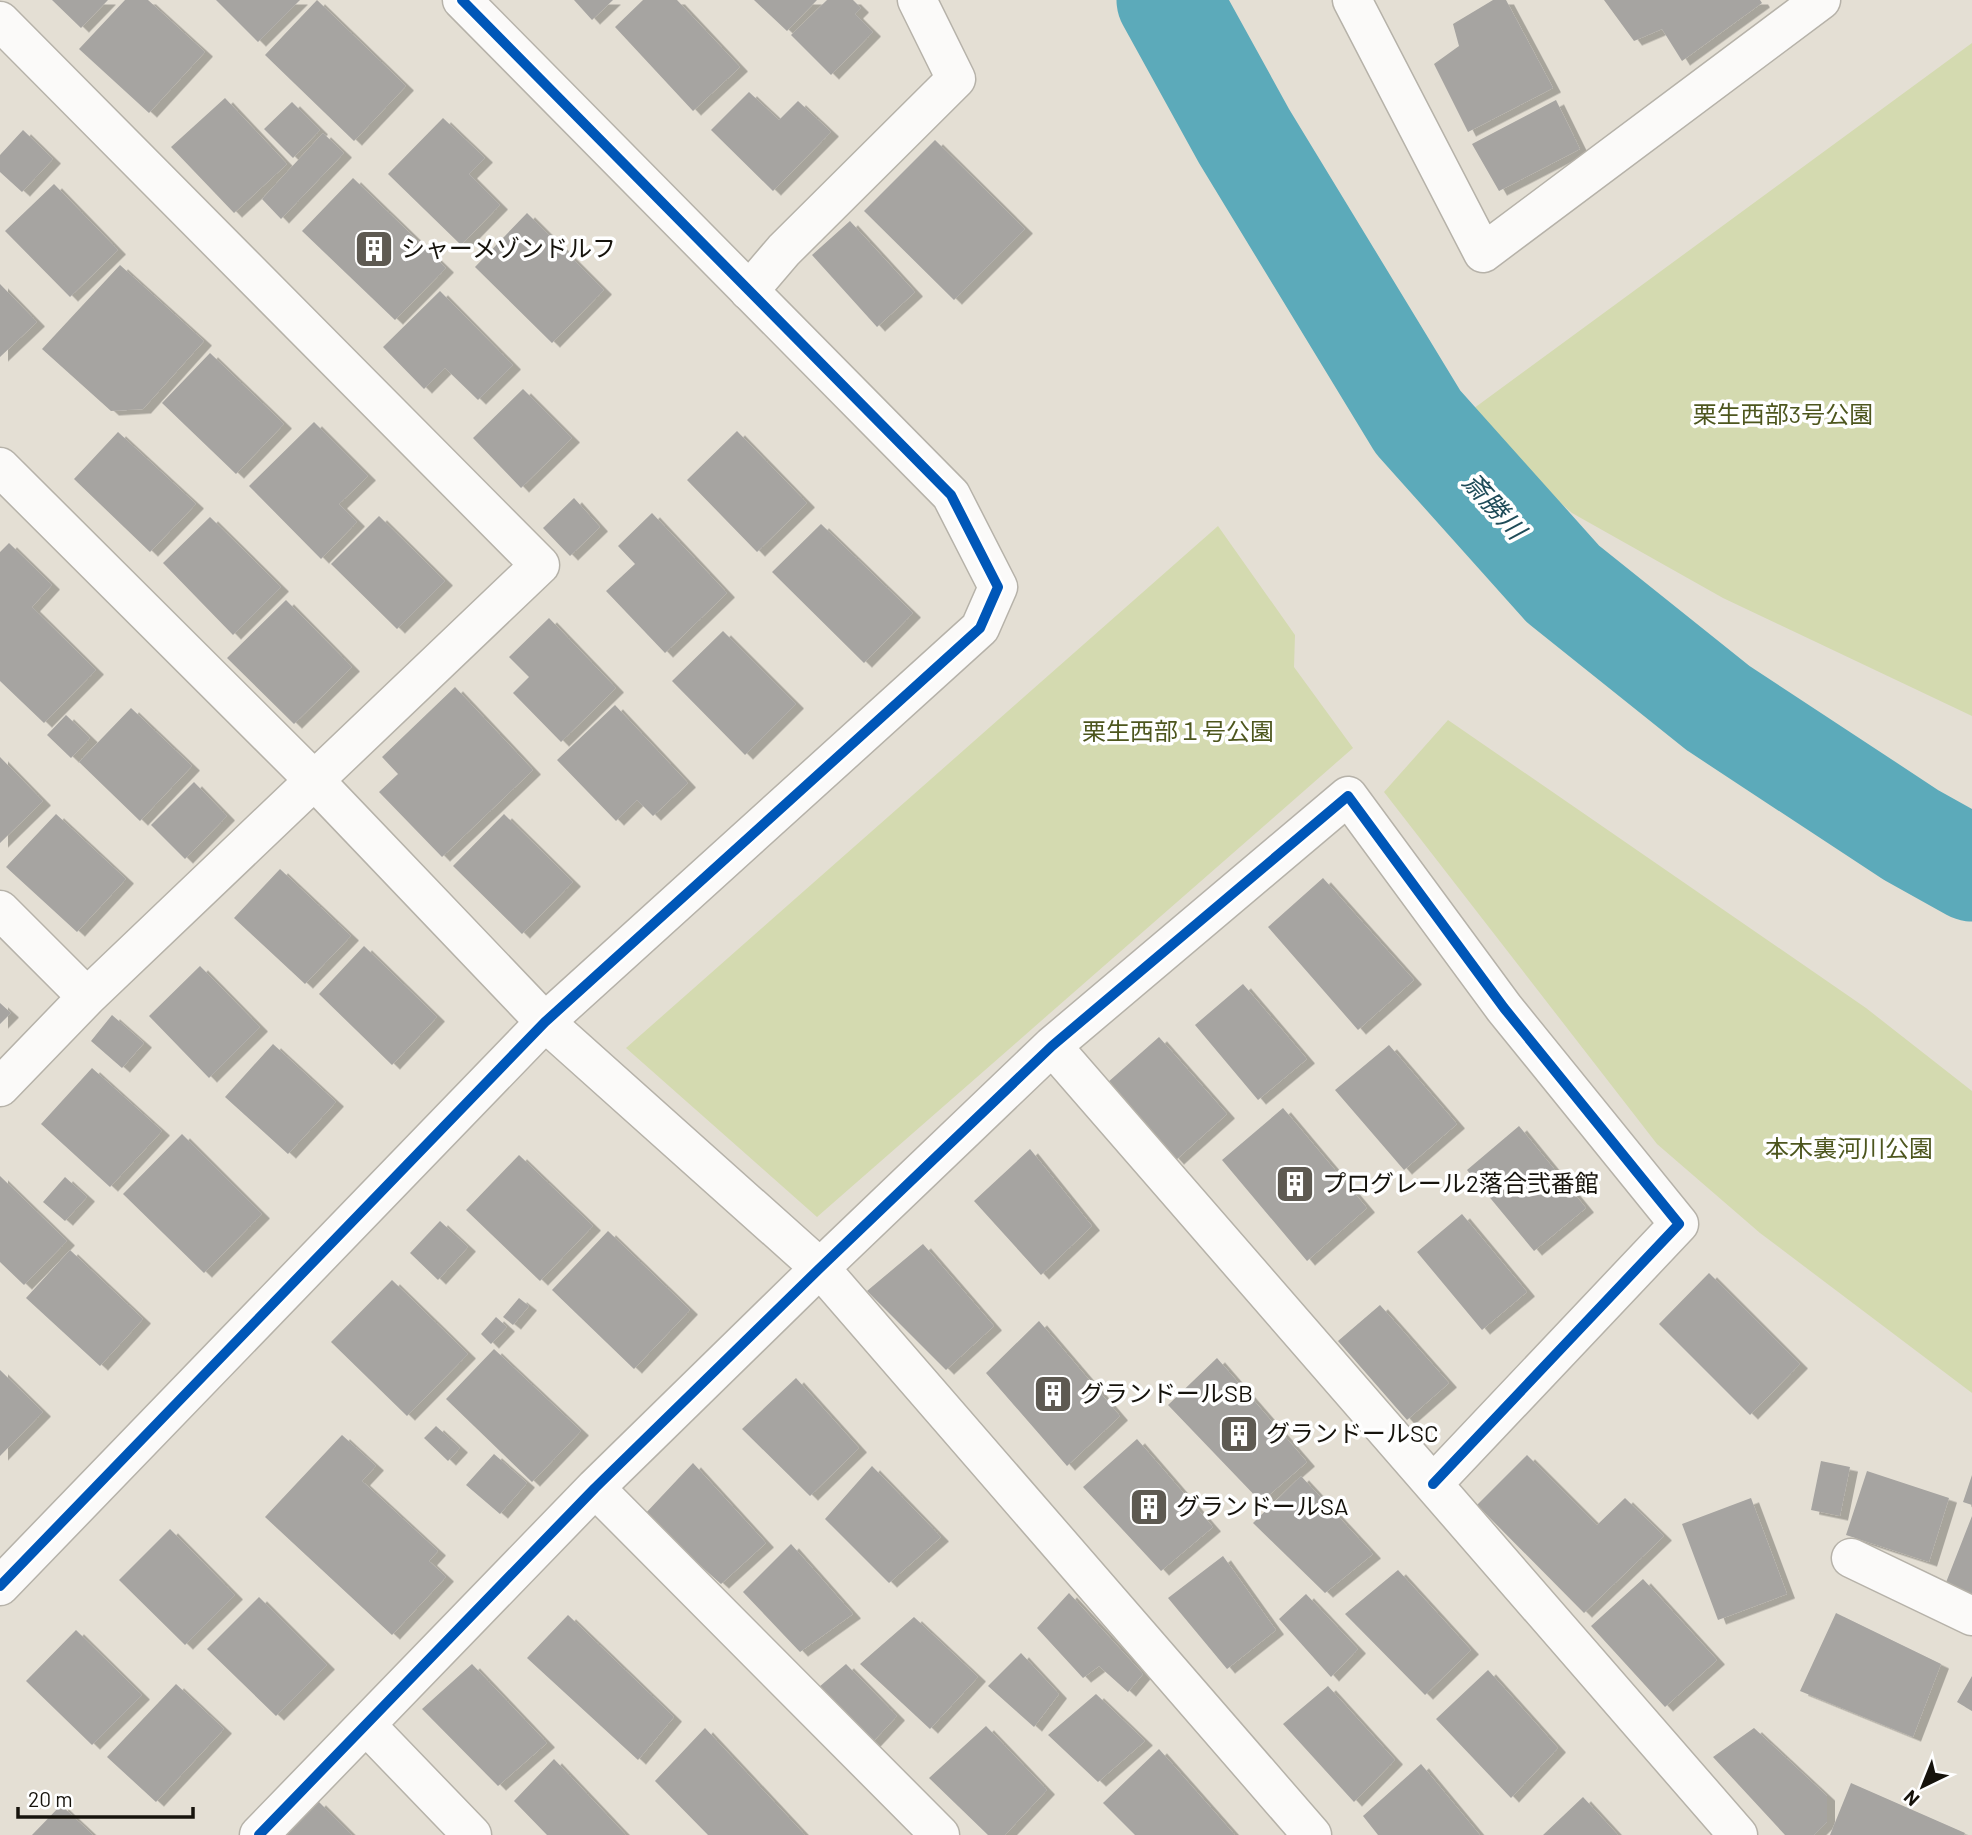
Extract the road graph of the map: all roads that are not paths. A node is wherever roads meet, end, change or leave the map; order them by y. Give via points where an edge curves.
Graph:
1 (462, 0) edge
2 (917, 0) edge
3 (1352, 0) edge
4 (1821, 0) edge
5 (0, 21) edge
6 (749, 291) junction
7 (0, 467) edge
8 (314, 780) junction
9 (0, 910) edge
10 (87, 997) junction
11 (545, 1022) junction
12 (1052, 1046) junction
13 (0, 1087) edge
14 (820, 1268) junction
15 (1433, 1484) junction
16 (595, 1488) junction
17 (1851, 1558) dead end
18 (0, 1586) edge
19 (1972, 1616) edge
20 (366, 1725) junction
21 (259, 1835) edge
22 (472, 1835) edge
23 (940, 1835) edge
24 (1312, 1835) edge
25 (1738, 1835) edge

1 - 6 street
2 - 6 street via 956,79 784,250
3 - 4 street via 1483,253
5 - 8 street via 540,565
6 - 11 street via 951,495 998,587 980,628
7 - 8 street
8 - 10 street
8 - 11 street
9 - 10 street
10 - 13 street
11 - 14 street
11 - 18 street
12 - 14 street
12 - 15 street
12 - 15 street via 1348,796 1504,1008 1679,1224
14 - 16 street
14 - 24 street
15 - 25 street
16 - 20 street
16 - 23 street
17 - 19 street
20 - 21 street
20 - 22 street

